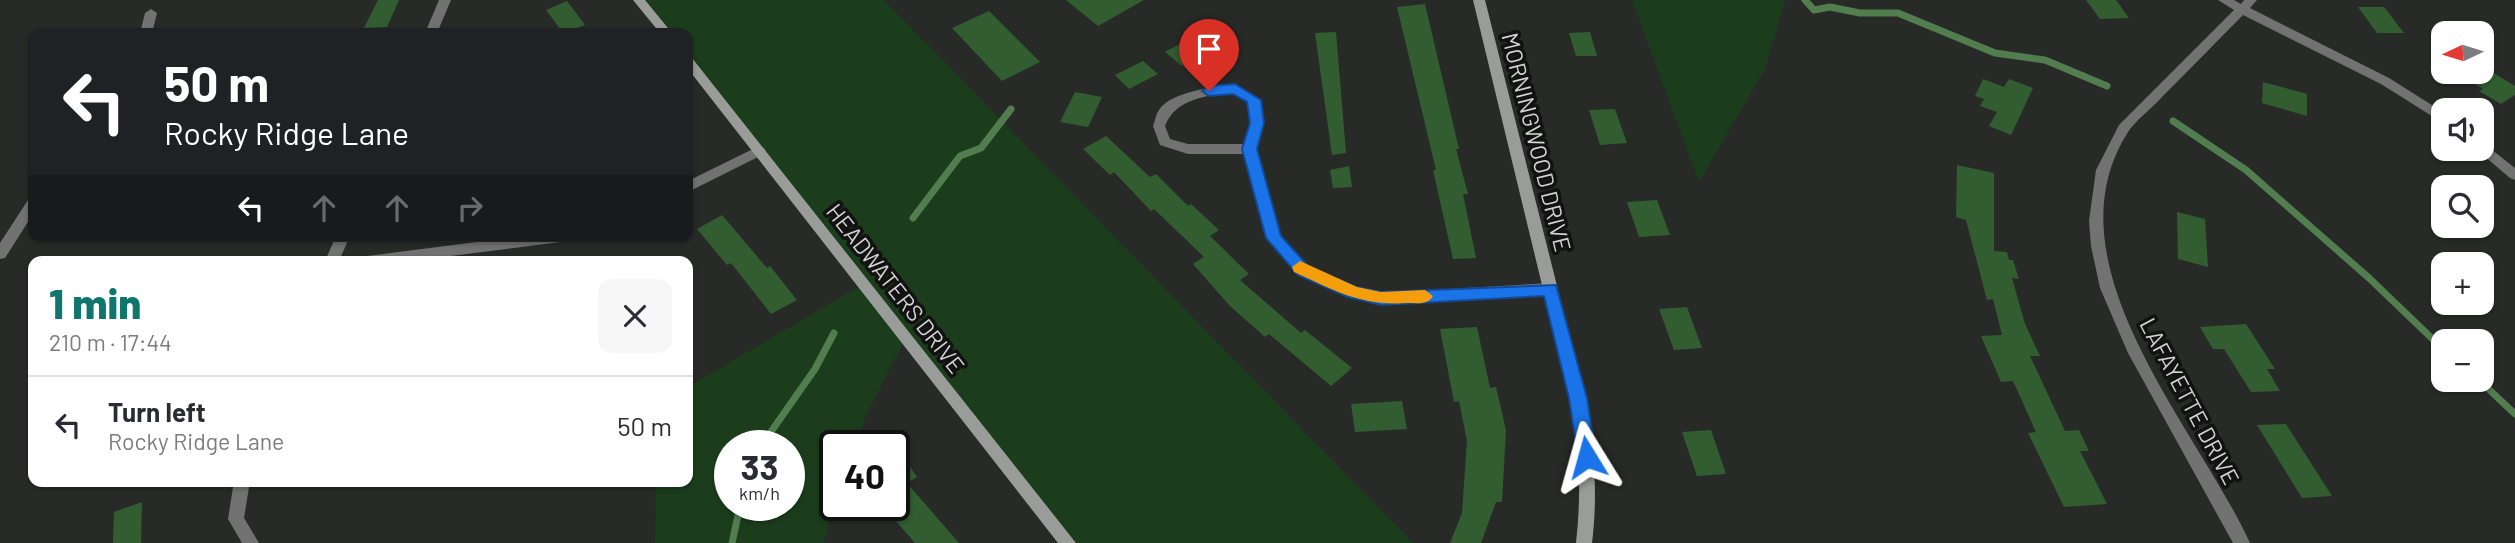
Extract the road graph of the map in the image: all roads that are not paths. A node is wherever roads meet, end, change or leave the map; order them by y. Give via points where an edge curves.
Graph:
1 (445, 0) edge
2 (639, 0) edge
3 (1479, 0) edge
4 (2224, 0) edge
5 (2246, 5) edge
6 (151, 13) dead end
7 (147, 28) edge
8 (433, 28) edge
9 (662, 28) edge
10 (693, 67) edge
11 (2431, 110) edge
12 (1249, 149) junction
13 (759, 151) junction
14 (2494, 157) edge
15 (2515, 175) edge
16 (693, 184) edge
17 (28, 212) edge
18 (520, 242) edge
19 (0, 254) edge
20 (407, 256) edge
21 (1550, 289) junction
22 (241, 487) edge
23 (251, 543) edge
24 (1068, 543) edge
25 (1584, 543) edge
26 (2242, 543) edge

1 - 8 street
2 - 9 street
3 - 21 street, MORNINGWOOD DRIVE
4 - 5 street
5 - 11 street
5 - 26 street, LAFAYETTE DRIVE via 2124,128 2103,170 2096,221 2107,288 2135,353
6 - 7 street
10 - 13 street, HEADWATERS DRIVE
12 - 12 street via 1257,123 1254,100 1235,89 1209,91 1180,101 1165,110 1159,126 1165,142 1188,149
12 - 21 street via 1274,238 1303,271 1381,299
13 - 16 street
13 - 24 street, HEADWATERS DRIVE
14 - 15 street
17 - 19 street
18 - 20 street
21 - 25 street, MORNINGWOOD DRIVE via 1585,438 1590,501
22 - 23 street via 236,519

